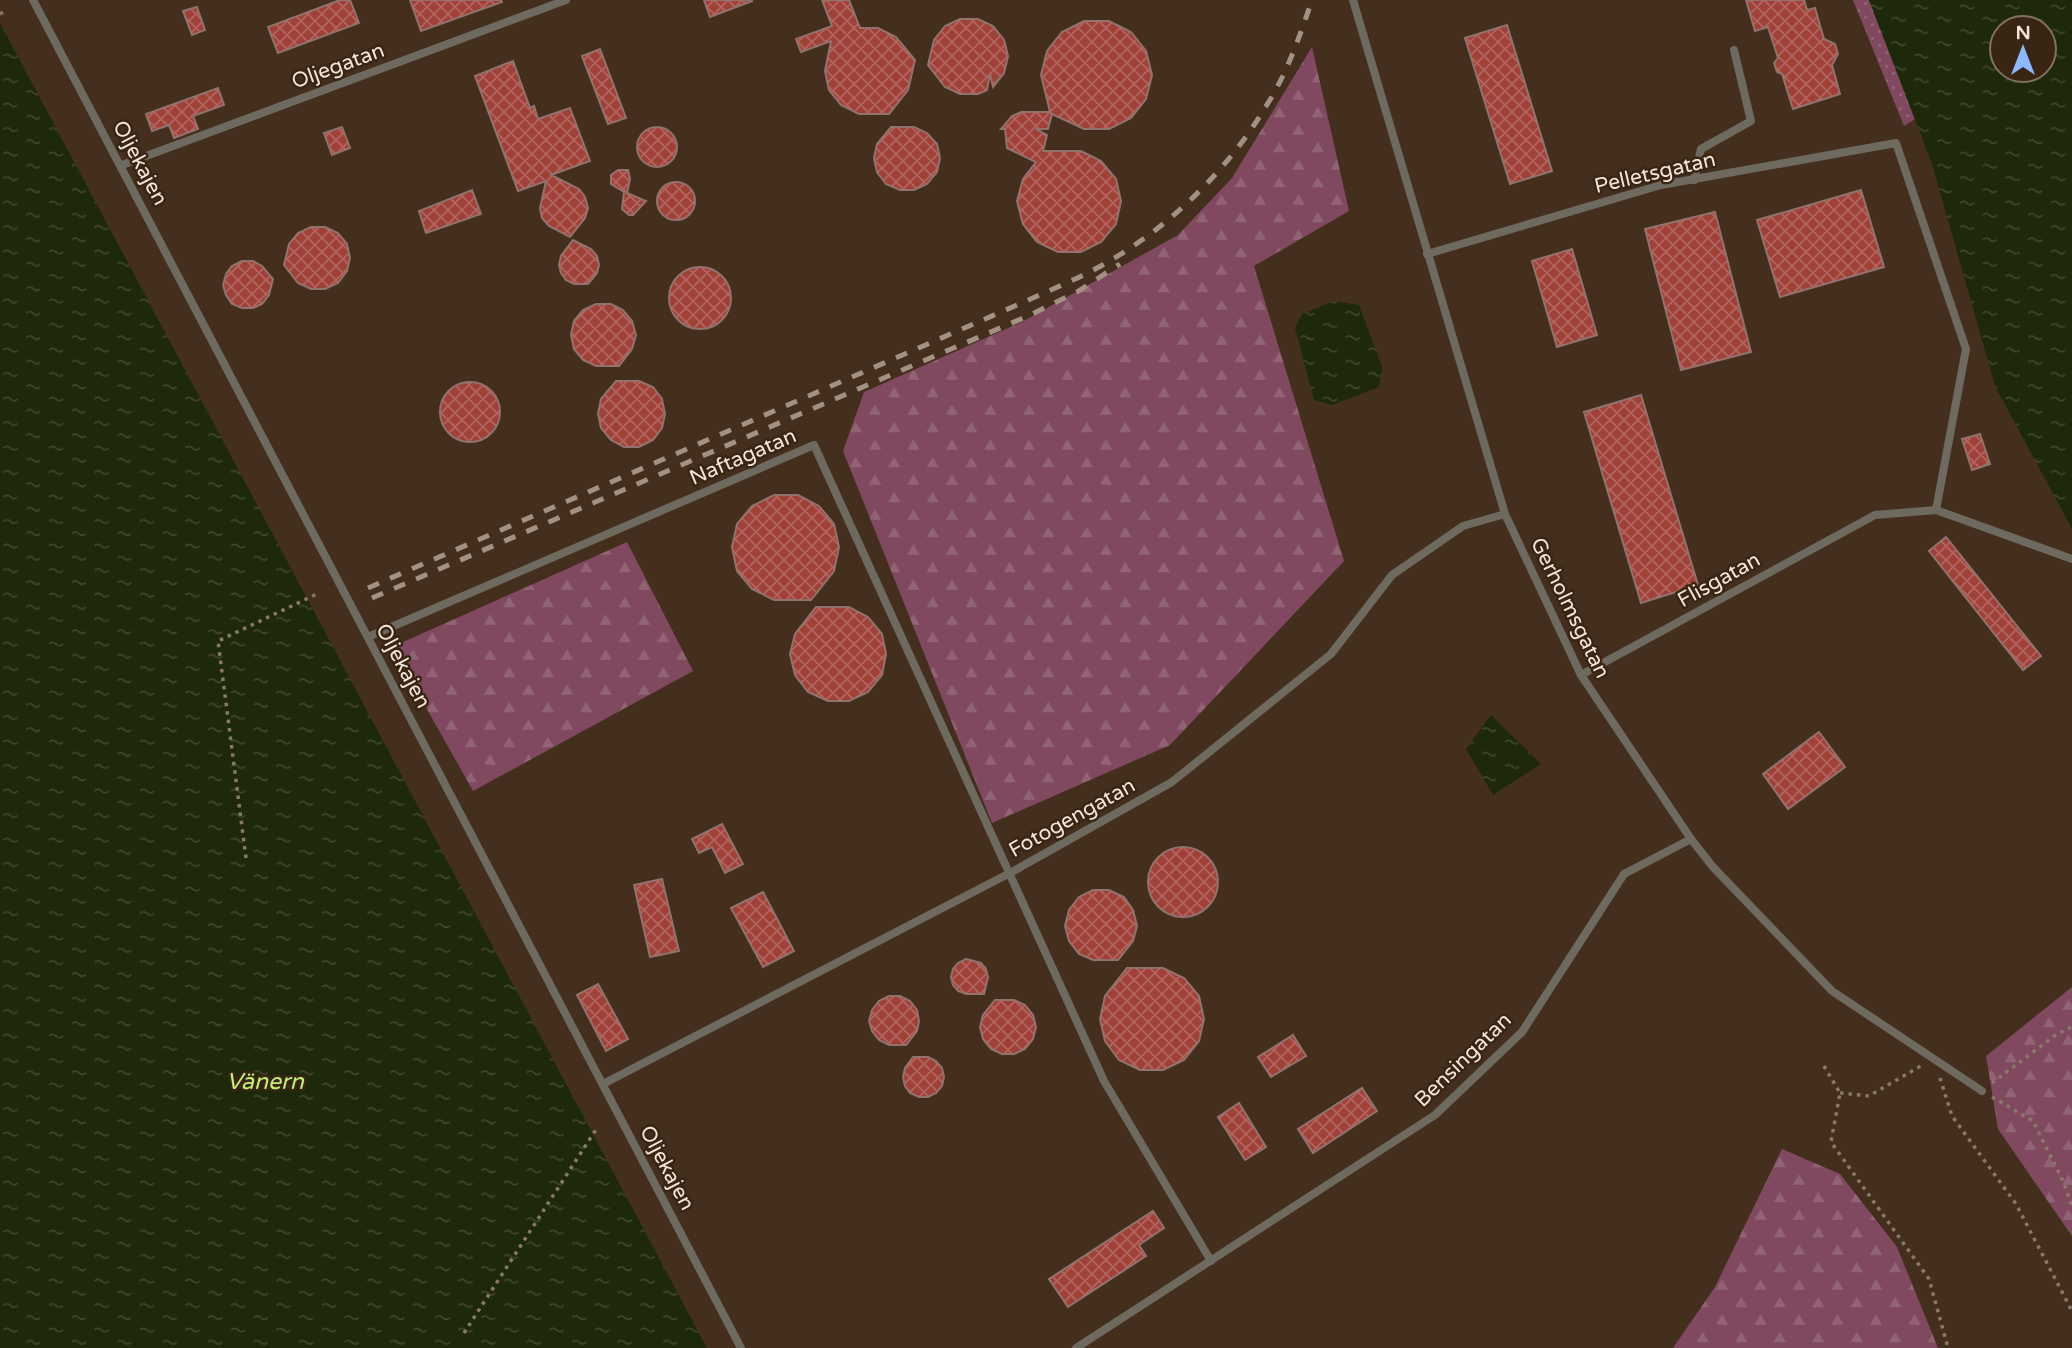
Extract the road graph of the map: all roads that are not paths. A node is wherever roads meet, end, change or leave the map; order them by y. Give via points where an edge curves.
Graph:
1 (33, 0) edge
2 (566, 0) edge
3 (1353, 0) edge
4 (1734, 50) dead end
5 (122, 165) junction
6 (1694, 180) junction
7 (1427, 254) junction
8 (1936, 510) junction
9 (1505, 514) junction
10 (2072, 559) edge
11 (368, 637) junction
12 (1581, 675) junction
13 (1691, 839) junction
14 (1010, 873) junction
15 (603, 1084) junction
16 (1982, 1091) road end
17 (1211, 1261) junction
18 (741, 1348) edge
19 (1076, 1348) edge

1 - 5 lane, Oljekajen
2 - 5 lane, Oljegatan
3 - 7 lane, Gerholmsgatan
4 - 6 lane via 1751,121 1701,149
5 - 11 lane, Oljekajen
6 - 7 lane, Pelletsgatan via 1661,185
6 - 8 lane, Pelletsgatan via 1896,143 1966,349
7 - 9 lane, Gerholmsgatan
8 - 10 lane
8 - 12 lane, Flisgatan via 1875,515
9 - 12 lane, Gerholmsgatan
9 - 14 lane, Fotogengatan via 1463,526 1392,575 1331,654 1172,782
11 - 14 lane, Naftagatan via 814,445
11 - 15 lane, Oljekajen
12 - 13 lane, Gerholmsgatan
13 - 16 lane, Gerholmsgatan via 1832,991
13 - 17 lane, Bensingatan via 1625,874 1522,1032 1435,1115
14 - 15 lane, Fotogengatan
14 - 17 lane via 1104,1081
15 - 18 lane, Oljekajen
17 - 19 lane, Bensingatan

